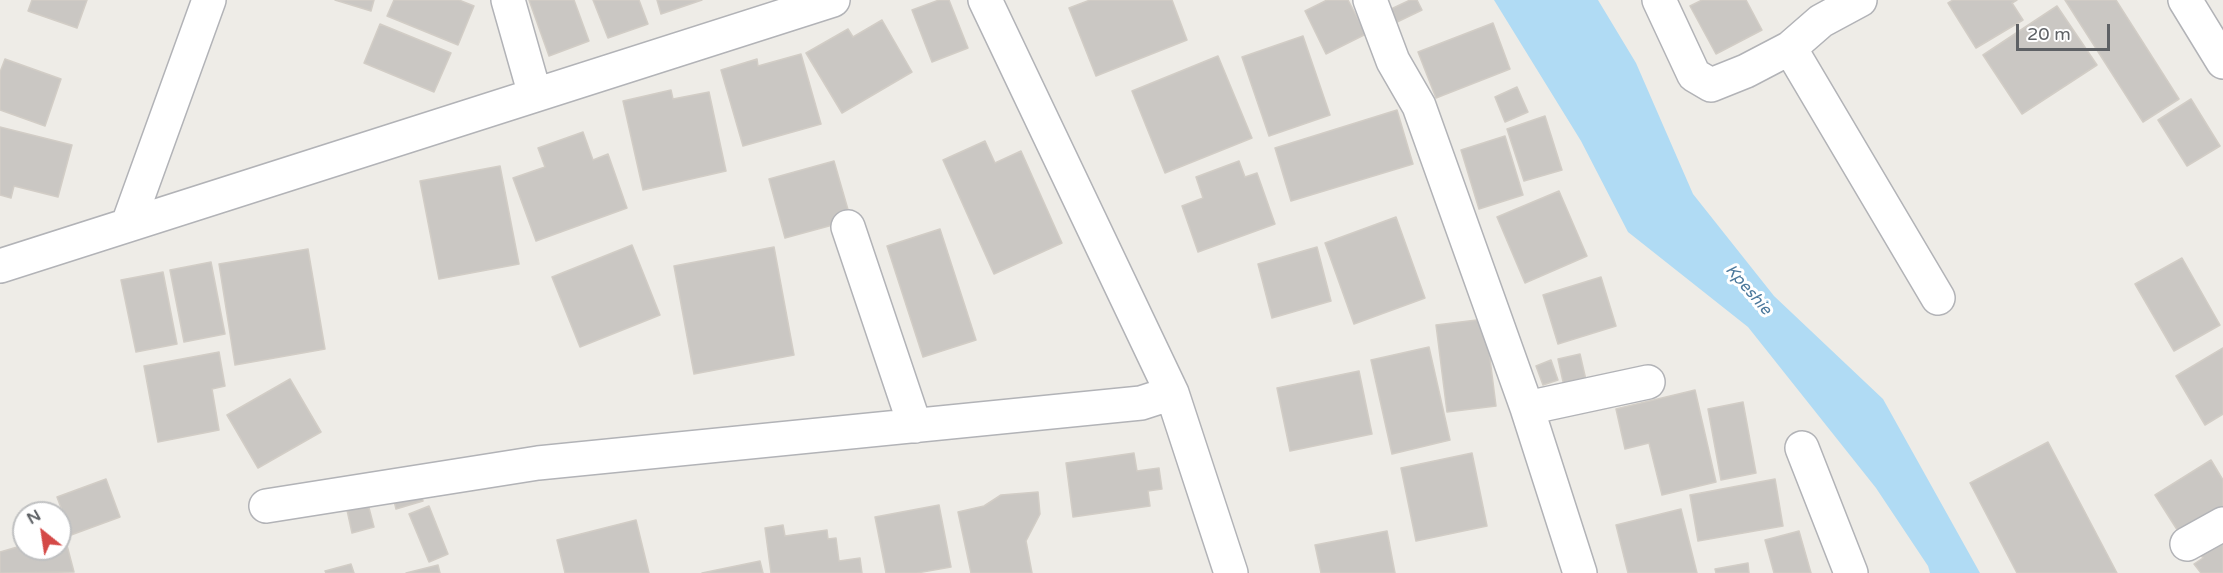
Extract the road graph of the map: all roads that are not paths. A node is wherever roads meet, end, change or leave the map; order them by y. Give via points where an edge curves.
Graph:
1 (209, 0) edge
2 (508, 0) edge
3 (833, 0) edge
4 (984, 0) edge
5 (1370, 0) edge
6 (1659, 0) edge
7 (1860, 0) edge
8 (2185, 0) edge
9 (1790, 48) junction
10 (2223, 62) edge
11 (535, 95) junction
12 (128, 224) junction
13 (848, 227) dead end
14 (0, 266) edge
15 (1938, 298) dead end
16 (1648, 382) dead end
17 (1172, 393) junction
18 (1527, 408) junction
19 (915, 426) junction
20 (1802, 447) dead end
21 (266, 506) dead end
22 (2223, 524) edge
23 (2187, 543) dead end
24 (1231, 573) edge
25 (1580, 573) edge
26 (1851, 573) edge

1 - 12 street
2 - 11 street
3 - 11 street
4 - 17 street
5 - 18 street via 1393,61 1419,106
6 - 9 street via 1694,75 1711,85
7 - 9 street via 1821,21
8 - 10 street
9 - 15 street
11 - 12 street
12 - 14 street
13 - 19 street
16 - 18 street
17 - 19 street via 1141,403
17 - 24 street
18 - 25 street
19 - 21 street via 538,463
20 - 26 street
22 - 23 street

